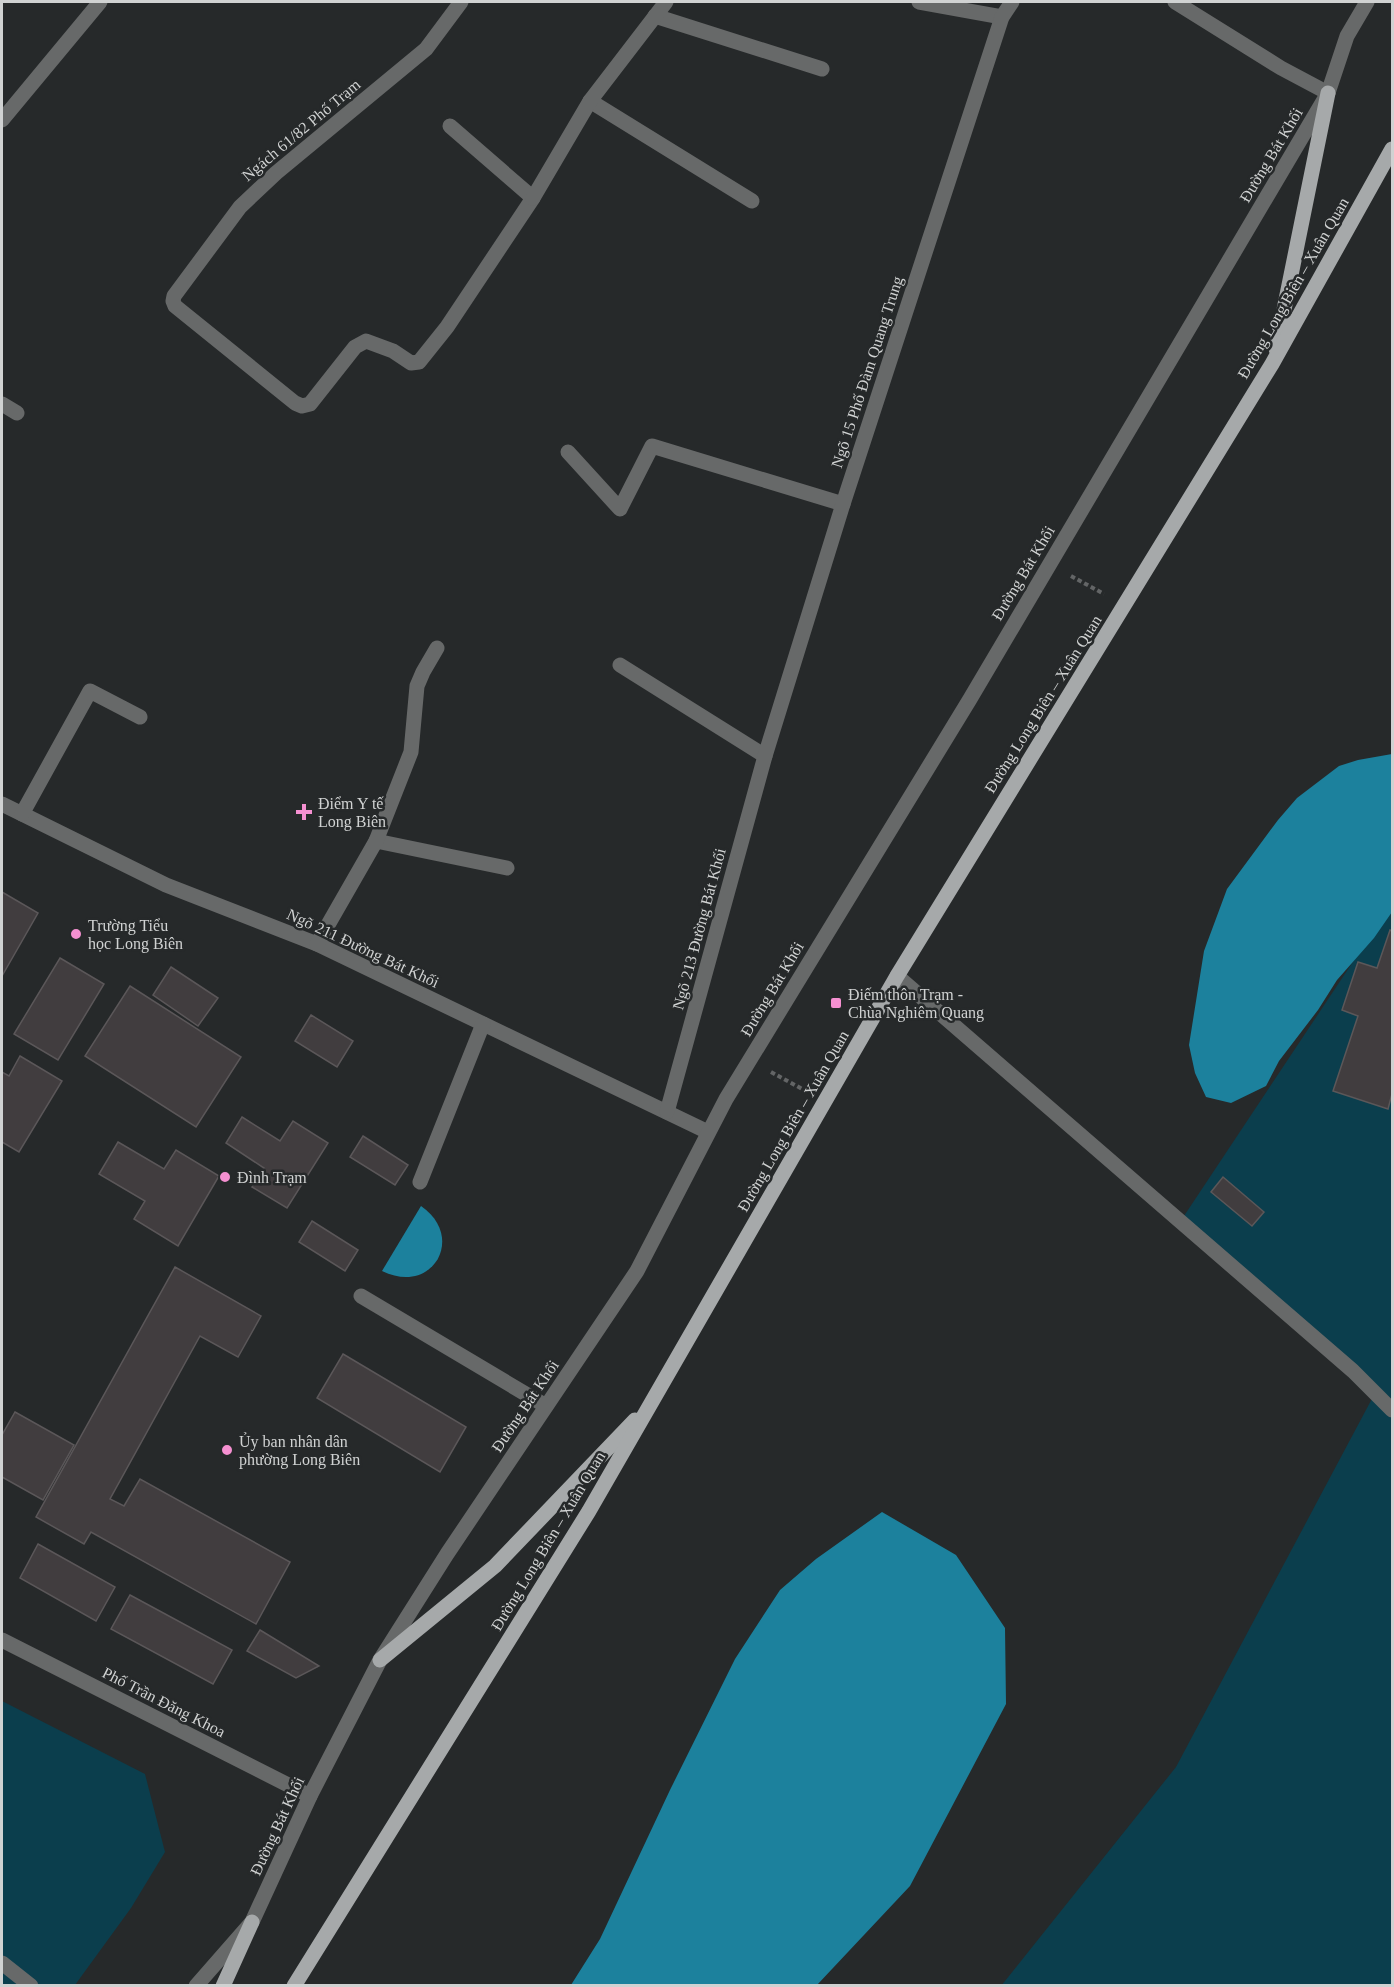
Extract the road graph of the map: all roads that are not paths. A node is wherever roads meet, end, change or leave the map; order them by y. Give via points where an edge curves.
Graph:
1 (100, 2) edge
2 (461, 2) edge
3 (666, 2) edge
4 (919, 2) edge
5 (1012, 2) edge
6 (1175, 2) edge
7 (1366, 2) edge
8 (655, 16) junction
9 (1002, 17) junction
10 (822, 69) dead end
11 (1328, 93) junction
12 (590, 101) junction
13 (2, 120) edge
14 (450, 126) dead end
15 (1392, 149) edge
16 (533, 198) junction
17 (752, 201) dead end
18 (1272, 364) junction
19 (2, 404) edge
20 (18, 414) dead end
21 (568, 453) dead end
22 (843, 504) junction
23 (437, 648) dead end
24 (620, 665) dead end
25 (140, 717) dead end
26 (765, 756) junction
27 (2, 804) edge
28 (22, 814) junction
29 (376, 841) junction
30 (507, 868) dead end
31 (317, 944) junction
32 (897, 976) junction
33 (483, 1024) junction
34 (667, 1112) junction
35 (708, 1132) junction
36 (420, 1182) dead end
37 (361, 1296) dead end
38 (651, 1403) junction
39 (546, 1406) junction
40 (1392, 1410) edge
41 (2, 1640) edge
42 (380, 1660) junction
43 (310, 1796) junction
44 (252, 1922) junction
45 (2, 1963) edge
46 (31, 1986) edge
47 (196, 1986) edge
48 (224, 1986) edge
49 (294, 1986) edge

1 - 13 street
2 - 16 street, Ngách 61/82 Phố Trạm via 426,49 240,207 173,301 180,311 295,403 310,405 355,347 366,341 411,363 419,362 447,327
3 - 8 street
4 - 9 street
5 - 9 street, Ngõ 15 Phố Đàm Quang Trung
6 - 11 street
7 - 11 street, Đường Bát Khối via 1347,36
8 - 10 street
8 - 12 street
9 - 22 street, Ngõ 15 Phố Đàm Quang Trung
11 - 18 main road
11 - 35 street, Đường Bát Khối
12 - 16 street
12 - 17 street
14 - 16 street
15 - 18 main road, Đường Long Biên – Xuân Quan
18 - 32 main road, Đường Long Biên – Xuân Quan
19 - 20 street
21 - 22 street via 620,509 652,446
22 - 26 street, Ngõ 15 Phố Đàm Quang Trung
23 - 29 street via 417,687 411,752
24 - 26 street
25 - 28 street via 90,691
26 - 34 street, Ngõ 213 Đường Bát Khối
27 - 28 street, Ngõ 211 Đường Bát Khối
28 - 31 street, Ngõ 211 Đường Bát Khối via 166,885
29 - 30 street
29 - 31 street
31 - 33 street, Ngõ 211 Đường Bát Khối
32 - 38 main road, Đường Long Biên – Xuân Quan
32 - 40 street via 1353,1371
33 - 34 street, Ngõ 211 Đường Bát Khối
33 - 36 street
34 - 35 street, Ngõ 211 Đường Bát Khối
35 - 39 street, Đường Bát Khối via 637,1271
37 - 39 street
38 - 42 main road via 495,1566
38 - 49 main road, Đường Long Biên – Xuân Quan via 590,1511
39 - 42 street, Đường Bát Khối
41 - 43 street, Phố Trần Đăng Khoa
42 - 43 street, Đường Bát Khối
43 - 44 street, Đường Bát Khối
44 - 47 street, Đường Bát Khối
44 - 48 main road
45 - 46 street

